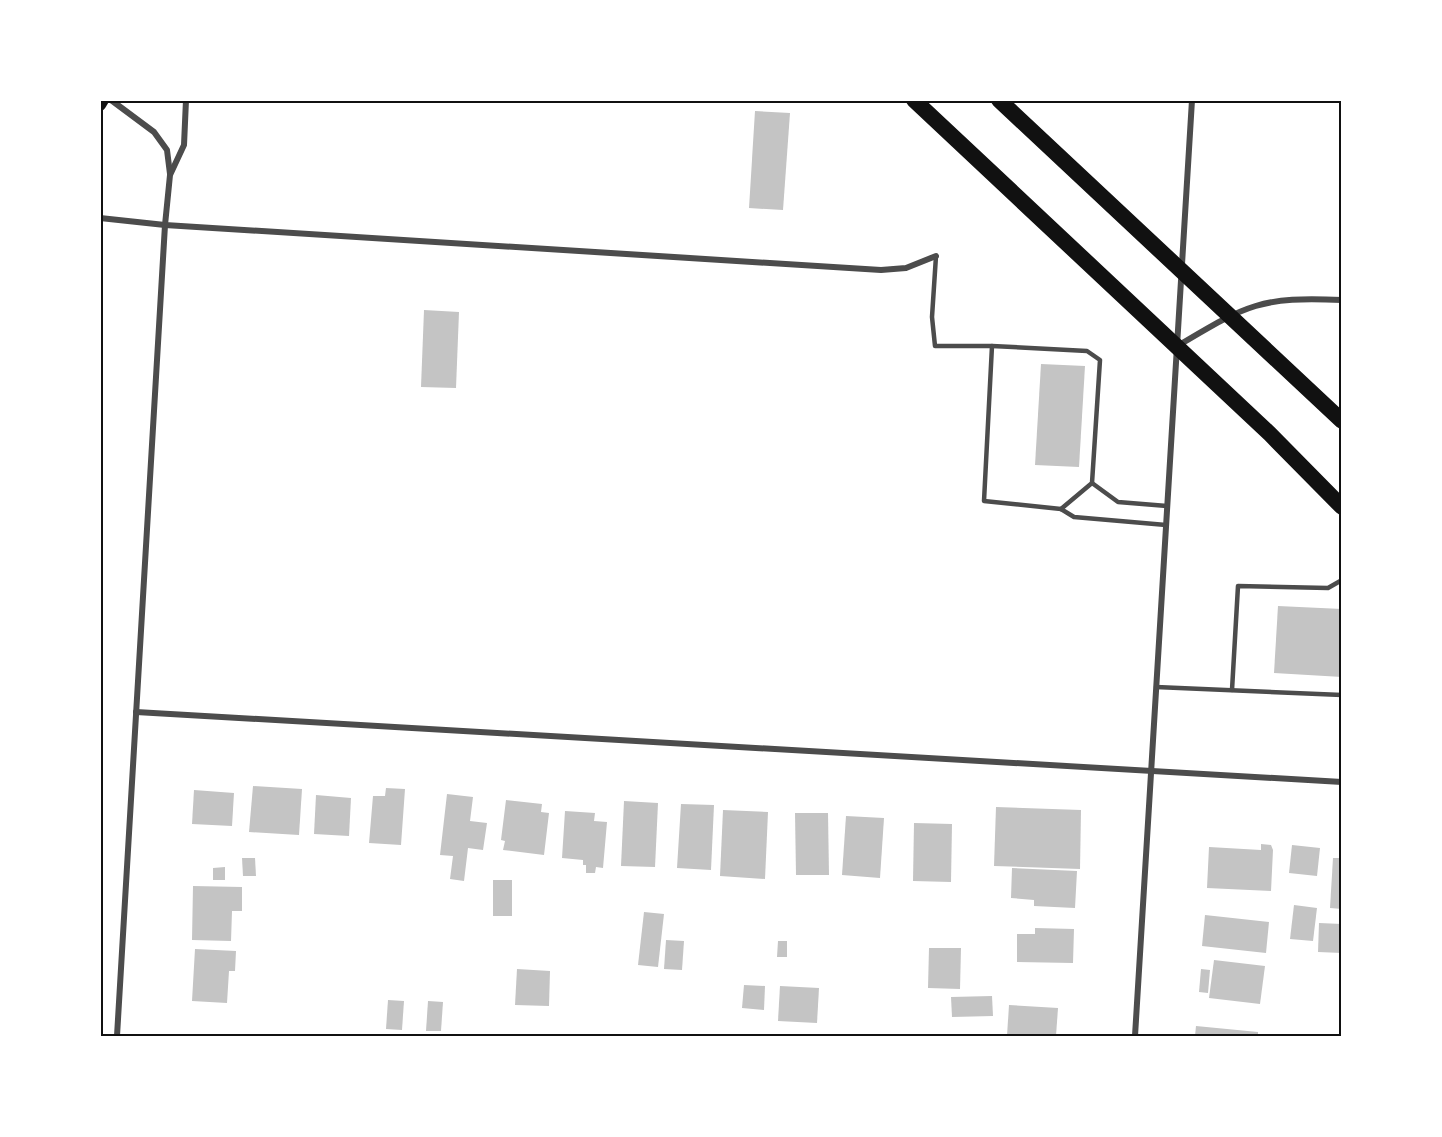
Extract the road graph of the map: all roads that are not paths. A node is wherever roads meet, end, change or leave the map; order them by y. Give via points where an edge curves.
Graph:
1 (103, 100) edge
2 (111, 100) edge
3 (186, 100) edge
4 (914, 100) edge
5 (999, 100) edge
6 (1192, 100) edge
7 (100, 105) edge
8 (170, 175) junction
9 (100, 218) edge
10 (165, 225) junction
11 (936, 256) joint
12 (1181, 271) junction
13 (1341, 300) edge
14 (1228, 315) junction
15 (992, 346) junction
16 (1177, 347) junction
17 (1341, 421) edge
18 (1092, 483) junction
19 (1167, 506) junction
20 (1341, 507) edge
21 (1061, 509) junction
22 (1166, 525) junction
23 (1341, 580) edge
24 (1156, 687) junction
25 (1232, 690) junction
26 (1341, 695) edge
27 (136, 712) junction
28 (1151, 771) junction
29 (1341, 782) edge
30 (117, 1036) edge
31 (1135, 1036) edge

1 - 7 main road
2 - 8 street via 154,132 167,150
3 - 8 street via 184,145
4 - 16 highway
5 - 12 highway
6 - 12 street
8 - 10 street
9 - 10 street
10 - 11 street via 881,270 906,268
10 - 27 street
11 - 15 lane via 932,317 935,346
12 - 14 highway
12 - 16 street
13 - 14 street via 1274,299
14 - 16 street
14 - 17 highway
15 - 18 lane via 1087,351 1100,360
15 - 21 lane via 984,501
16 - 19 street
16 - 20 highway
18 - 19 lane via 1118,502
18 - 21 lane
19 - 22 street
21 - 22 lane via 1074,517
22 - 24 street
23 - 25 lane via 1334,587 1238,586
24 - 25 lane
24 - 28 street
25 - 26 lane
27 - 28 street
27 - 30 street
28 - 29 street
28 - 31 street

